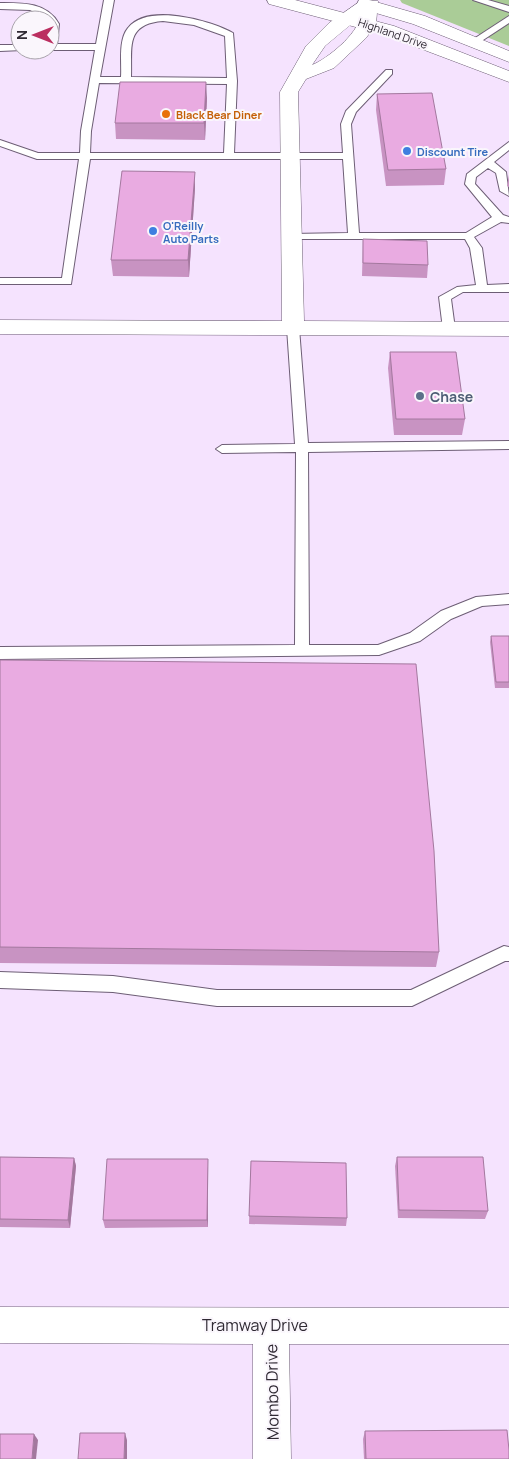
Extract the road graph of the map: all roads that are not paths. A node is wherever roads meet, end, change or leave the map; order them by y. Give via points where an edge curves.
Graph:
1 (108, 0) edge
2 (275, 0) edge
3 (351, 0) edge
4 (478, 0) edge
5 (370, 2) edge
6 (0, 6) edge
7 (509, 9) edge
8 (38, 10) edge
9 (347, 18) junction
10 (509, 19) edge
11 (367, 24) junction
12 (474, 42) junction
13 (60, 47) edge
14 (99, 47) junction
15 (509, 57) edge
16 (302, 72) junction
17 (389, 72) dead end
18 (509, 77) edge
19 (94, 80) junction
20 (126, 80) junction
21 (232, 81) junction
22 (0, 143) edge
23 (509, 145) edge
24 (85, 156) junction
25 (229, 156) junction
26 (289, 156) junction
27 (348, 156) junction
28 (487, 162) junction
29 (509, 193) edge
30 (504, 219) edge
31 (354, 236) junction
32 (468, 236) junction
33 (291, 237) junction
34 (0, 281) edge
35 (509, 288) edge
36 (482, 289) junction
37 (0, 327) edge
38 (293, 328) junction
39 (449, 328) junction
40 (509, 329) edge
41 (509, 445) edge
42 (222, 449) dead end
43 (302, 449) junction
44 (509, 599) edge
45 (302, 651) junction
46 (0, 653) edge
47 (509, 954) edge
48 (0, 980) edge
49 (0, 1324) edge
50 (271, 1325) junction
51 (509, 1326) edge
52 (272, 1459) edge

1 - 14 lane
2 - 9 street, Highland Drive
3 - 5 street, Highland Drive
4 - 7 lane
5 - 9 street
5 - 11 street
5 - 12 street, Highland Drive
6 - 8 lane
9 - 11 street, Highland Drive
9 - 16 street via 304,58
10 - 12 lane
11 - 16 street via 324,67
11 - 18 street, Highland Drive
12 - 15 street, Highland Drive
13 - 14 lane
14 - 19 lane
16 - 26 street via 289,92
17 - 27 lane via 348,117
19 - 20 lane
19 - 24 lane
20 - 21 lane
20 - 21 lane via 131,30 136,23 157,18 221,28 230,35
21 - 25 lane
22 - 24 lane via 37,156
23 - 28 lane
24 - 25 lane
24 - 34 lane via 67,282
25 - 26 lane
26 - 27 lane
26 - 33 street
27 - 31 lane
28 - 29 lane via 501,172 504,189
28 - 30 lane via 471,176 470,184
30 - 32 lane
31 - 32 lane
31 - 33 lane
32 - 36 lane via 476,248
33 - 38 street
35 - 36 lane
36 - 39 lane via 461,289 445,297
37 - 38 street
38 - 39 street
38 - 43 lane
39 - 40 street
41 - 43 lane
42 - 43 lane
43 - 45 lane
44 - 45 lane via 481,601 446,615 415,637 379,650
45 - 46 lane
47 - 48 lane via 412,998 217,998 113,984
49 - 50 street, Tramway Drive
50 - 51 street, Tramway Drive
50 - 52 street, Mombo Drive

